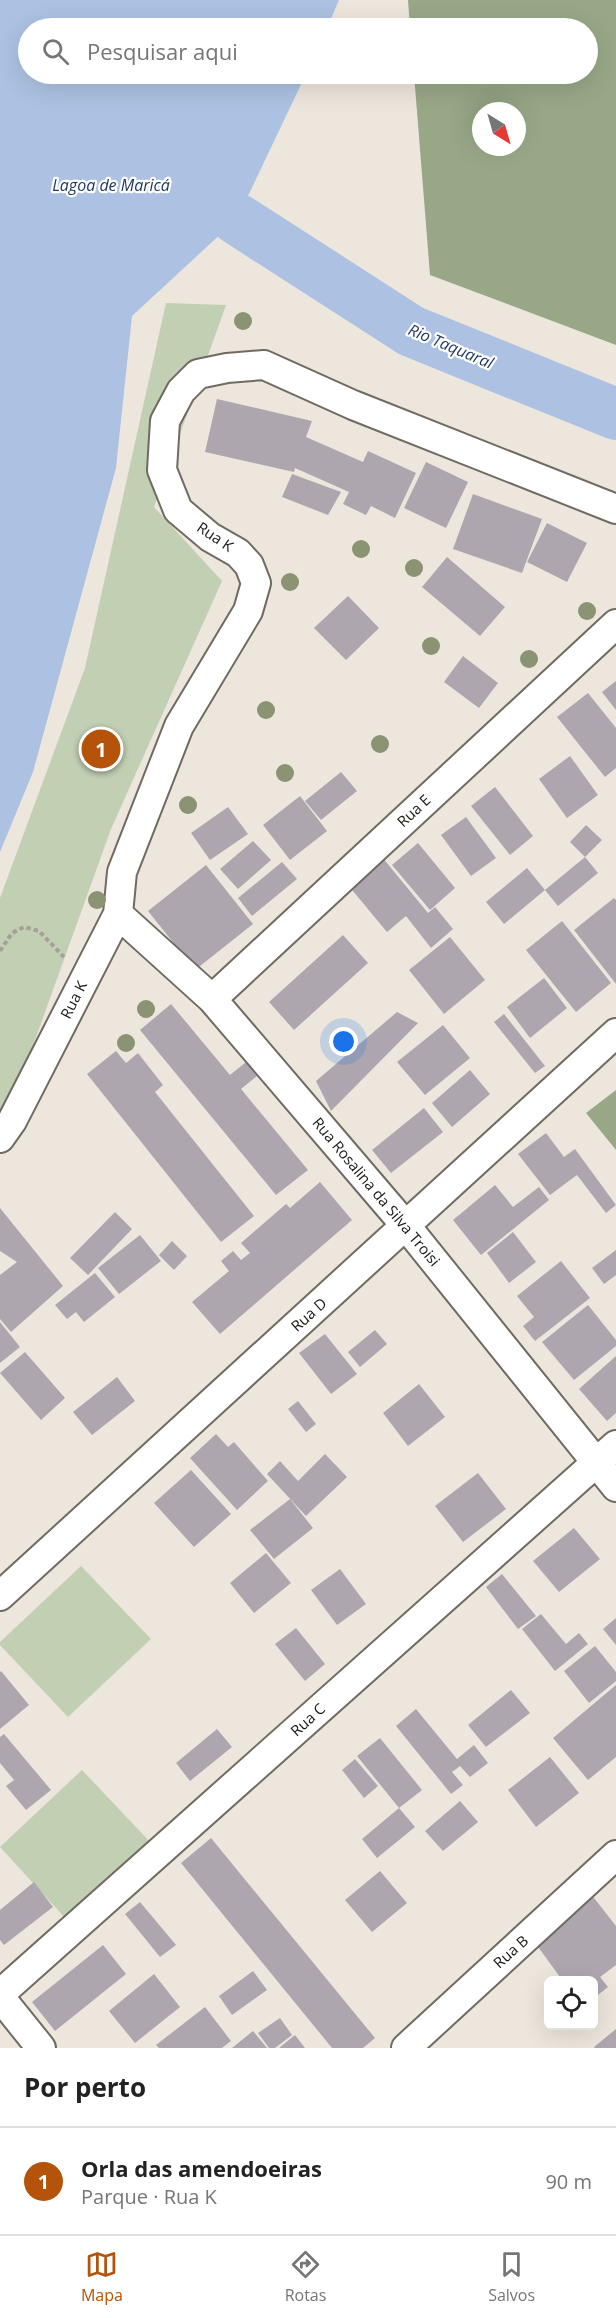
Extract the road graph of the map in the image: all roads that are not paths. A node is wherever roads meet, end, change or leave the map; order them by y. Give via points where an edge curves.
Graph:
1 (616, 509) edge
2 (616, 624) edge
3 (118, 914) junction
4 (212, 999) junction
5 (616, 1033) edge
6 (0, 1138) edge
7 (406, 1226) junction
8 (607, 1453) edge
9 (616, 1486) edge
10 (0, 1596) edge
11 (616, 1855) edge
12 (0, 1995) edge
13 (41, 2048) edge
14 (405, 2048) edge

1 - 3 street, Rua K via 352,405 264,365 198,374 181,392 165,421 162,470 178,510 210,537 238,552 256,583 248,611 179,726 122,873
2 - 4 street, Rua E
3 - 4 street, Rua Rosalina da Silva Troisi
3 - 6 street, Rua K
4 - 7 street, Rua Rosalina da Silva Troisi
5 - 7 street, Rua D
7 - 8 street, Rua Rosalina da Silva Troisi
7 - 10 street, Rua D
8 - 9 street, Rua Rosalina da Silva Troisi
8 - 12 street, Rua C
11 - 14 street, Rua B
12 - 13 street

